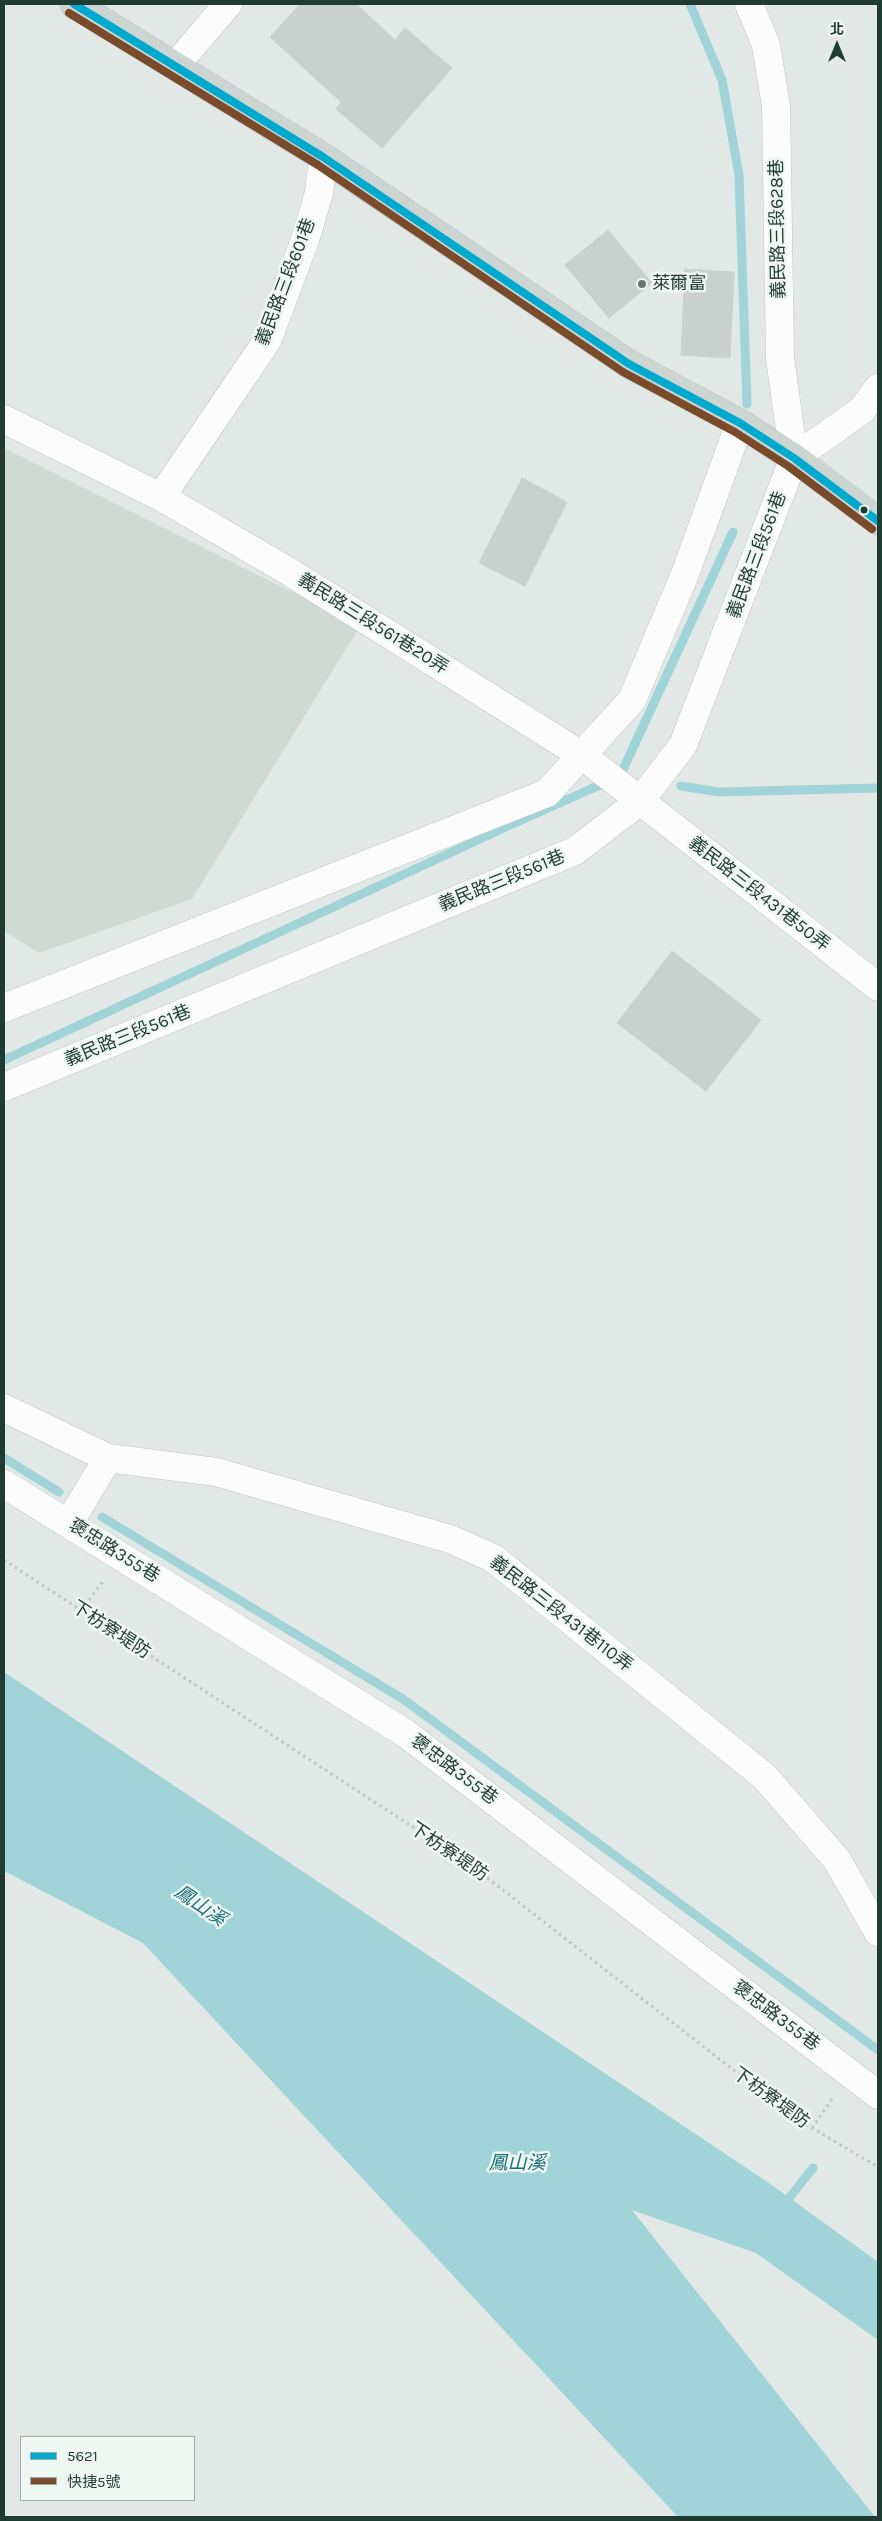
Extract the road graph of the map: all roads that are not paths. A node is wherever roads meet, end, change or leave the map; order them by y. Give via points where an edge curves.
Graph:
1 (74, 4) edge
2 (228, 4) edge
3 (749, 4) edge
4 (176, 65) junction
5 (323, 157) junction
6 (878, 388) edge
7 (4, 419) edge
8 (740, 423) junction
9 (794, 458) junction
10 (161, 498) junction
11 (878, 520) edge
12 (583, 756) junction
13 (640, 801) junction
14 (878, 987) edge
15 (4, 1008) edge
16 (4, 1087) edge
17 (4, 1408) edge
18 (108, 1458) junction
19 (4, 1484) edge
20 (69, 1523) junction
21 (878, 1932) edge
22 (877, 2093) edge

1 - 4 main road
2 - 4 lane
3 - 9 lane, 義民路三段628巷 via 766,45 776,106 780,358
4 - 5 main road
5 - 8 main road via 630,364
5 - 10 lane, 義民路三段601巷 via 319,193 305,240 267,341
6 - 9 lane via 862,410
7 - 10 lane, 義民路三段561巷20弄
8 - 9 main road
8 - 12 lane via 686,574 632,700
9 - 11 main road
9 - 13 lane, 義民路三段561巷 via 683,744
10 - 12 lane, 義民路三段561巷20弄 via 288,571
12 - 13 lane, 義民路三段561巷20弄
12 - 15 lane via 547,793
13 - 14 lane, 義民路三段431巷50弄
13 - 16 lane, 義民路三段561巷 via 575,851
17 - 18 lane, 義民路三段431巷110弄
18 - 20 lane
18 - 21 lane, 義民路三段431巷110弄 via 216,1472 450,1540 493,1558 765,1777 836,1860
19 - 20 lane, 褒忠路355巷
20 - 22 lane, 褒忠路355巷 via 405,1733

